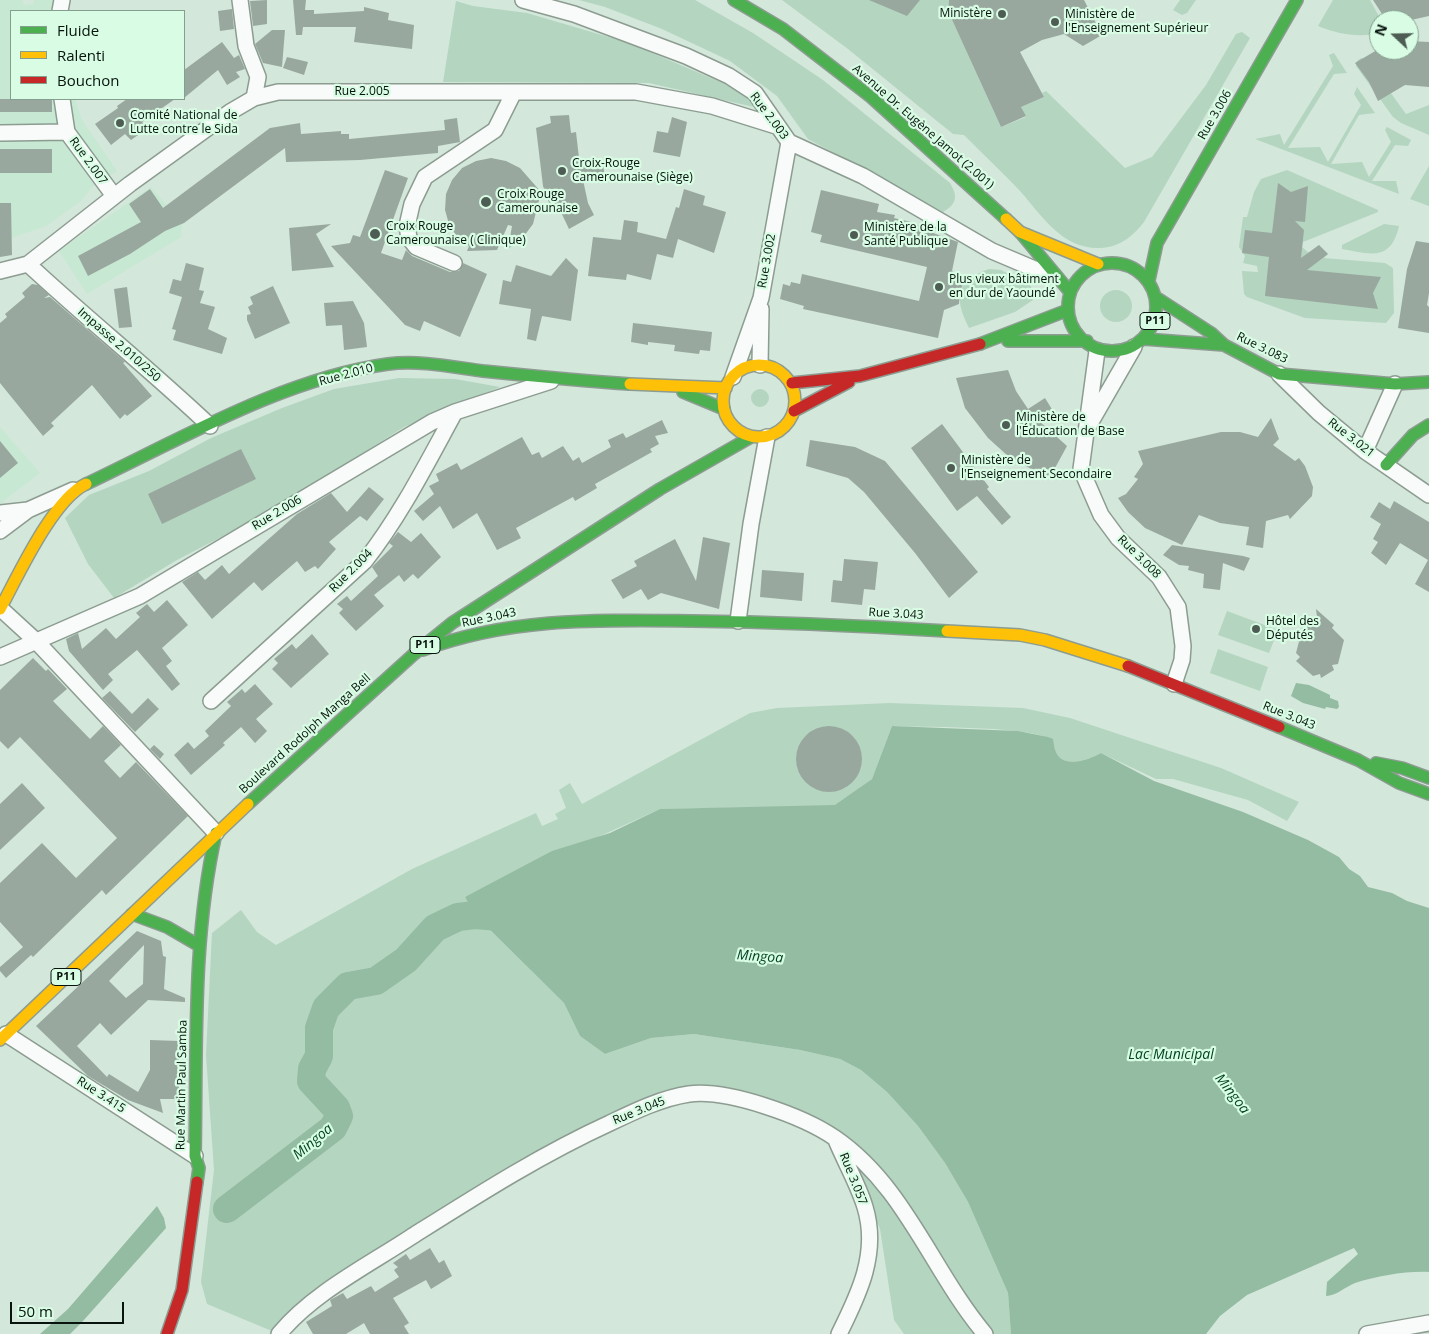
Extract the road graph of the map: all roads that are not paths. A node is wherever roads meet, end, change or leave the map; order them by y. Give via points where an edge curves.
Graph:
1 (240, 0) edge
2 (523, 0) edge
3 (734, 0) edge
4 (1297, 0) edge
5 (514, 92) junction
6 (254, 98) junction
7 (62, 100) edge
8 (776, 126) junction
9 (67, 132) junction
10 (0, 133) edge
11 (789, 142) junction
12 (114, 196) junction
13 (1020, 232) junction
14 (1157, 243) junction
15 (1132, 258) junction
16 (454, 263) dead end
17 (28, 264) junction
18 (1098, 264) junction
19 (0, 271) edge
20 (1059, 279) junction
21 (1149, 280) junction
22 (1070, 292) junction
23 (761, 298) junction
24 (1157, 298) junction
25 (1068, 310) junction
26 (995, 340) junction
27 (1139, 343) junction
28 (1224, 345) junction
29 (1092, 346) junction
30 (760, 365) junction
31 (1279, 374) junction
32 (860, 376) junction
33 (558, 379) junction
34 (729, 382) junction
35 (1429, 382) edge
36 (792, 383) junction
37 (1396, 384) junction
38 (671, 387) junction
39 (724, 409) junction
40 (794, 411) junction
41 (455, 412) junction
42 (1429, 425) edge
43 (210, 426) junction
44 (1085, 433) junction
45 (759, 437) junction
46 (711, 445) dead end
47 (1365, 451) junction
48 (1386, 465) junction
49 (77, 488) junction
50 (660, 489) junction
51 (1429, 495) edge
52 (28, 510) junction
53 (0, 513) edge
54 (0, 531) edge
55 (0, 608) edge
56 (738, 621) junction
57 (36, 641) junction
58 (414, 654) junction
59 (0, 657) edge
60 (1174, 684) junction
61 (211, 701) dead end
62 (1358, 760) junction
63 (1429, 778) edge
64 (1429, 794) edge
65 (216, 833) junction
66 (132, 914) junction
67 (198, 945) junction
68 (3, 1037) edge
69 (836, 1139) junction
70 (195, 1156) junction
71 (1429, 1323) edge
72 (167, 1334) edge
73 (279, 1334) edge
74 (838, 1334) edge
75 (985, 1334) edge
76 (1367, 1334) edge

1 - 6 street via 246,46 258,78
2 - 8 street, Rue 2.003 via 574,14 686,56 729,76 754,92
3 - 13 main road, Avenue Dr. Eugène Jamot (2.001) via 783,29 871,97
4 - 14 main road, Rue 3.006
5 - 6 street, Rue 2.005 via 278,92
5 - 8 street, Rue 2.005 via 636,92 712,106
5 - 16 street via 496,130 425,177 412,204 407,226 409,238 416,247
6 - 12 street, Rue 2.005
7 - 9 street
8 - 11 street, Rue 2.003
9 - 10 street, Rue 2.007
9 - 12 street, Rue 2.007
11 - 20 street, Rue 2.003 via 862,176 992,250
11 - 23 street, Rue 3.002
12 - 17 street, Rue 2.005
13 - 18 main road, Avenue Dr. Eugène Jamot (2.001)
13 - 20 main road
14 - 15 main road
14 - 21 main road
15 - 18 main road
15 - 21 main road, P11
17 - 19 street, Rue 2.005
17 - 43 street, Impasse 2.010/250
18 - 22 main road via 1086,271
20 - 22 main road
21 - 24 main road, P11
22 - 25 main road
23 - 30 street
23 - 34 street, Rue 3.002
24 - 27 main road, P11 via 1153,327
24 - 28 main road, Rue 3.083
25 - 26 main road, P11
25 - 29 main road via 1078,334
26 - 29 main road, P11
26 - 32 main road, P11
27 - 28 main road
27 - 29 main road, P11 via 1114,353
27 - 44 street
28 - 31 main road, Rue 3.083
29 - 44 street, Rue 3.008
30 - 34 main road via 745,368
30 - 36 main road via 779,371
31 - 37 main road, Rue 3.083
31 - 47 street, Rue 3.021
32 - 36 main road, P11
32 - 40 main road, P11
33 - 38 main road, Rue 2.010
33 - 41 street, Rue 2.006
33 - 43 main road, Rue 2.010 via 430,365 390,364 348,372 267,398
34 - 38 main road, Rue 2.010
34 - 39 main road
35 - 37 main road, Rue 3.083
36 - 40 main road via 796,402
37 - 47 street
38 - 39 main road
39 - 45 main road via 730,430
40 - 45 main road, P11 via 784,428
41 - 57 street, Rue 2.006 via 432,422 140,596
41 - 61 street, Rue 2.004 via 412,490 365,561
42 - 48 main road via 1413,435
43 - 49 main road, Rue 2.010
44 - 60 street, Rue 3.008 via 1081,469 1091,497 1118,538 1159,577 1178,606 1183,646
45 - 50 main road, P11
45 - 56 street
46 - 50 main road
47 - 48 street, Rue 3.021
48 - 51 street, Rue 3.021
49 - 52 street, Rue 2.010
49 - 55 main road via 46,526
50 - 58 main road, Boulevard Rodolph Manga Bell / P11 via 452,623
52 - 53 street
52 - 54 street, Rue 2.010
55 - 57 street
56 - 58 main road, Rue 3.043 via 576,620 512,626
56 - 60 main road, Rue 3.043 via 1020,635 1108,659
57 - 59 street, Rue 2.006
57 - 65 street
58 - 65 main road, Boulevard Rodolph Manga Bell / P11
60 - 62 main road, Rue 3.043
62 - 63 main road, Rue 3.043 via 1402,768
62 - 64 main road, Rue 3.043 via 1399,783
65 - 66 main road, Boulevard Rodolph Manga Bell / P11
65 - 67 main road, Rue Martin Paul Samba via 206,877
66 - 67 main road via 167,927
66 - 68 main road, Boulevard Rodolph Manga Bell / P11
67 - 70 main road, Rue Martin Paul Samba
68 - 70 street, Rue 3.415
69 - 73 street, Rue 3.045 via 822,1130 739,1097 691,1094 662,1100 568,1142 506,1177 350,1276 311,1303
69 - 74 street, Rue 3.057 via 865,1207 871,1244 865,1278
69 - 75 street, Rue 3.045 via 865,1161 894,1196
70 - 72 main road, Rue Martin Paul Samba via 199,1168 197,1190 182,1290
71 - 76 street

